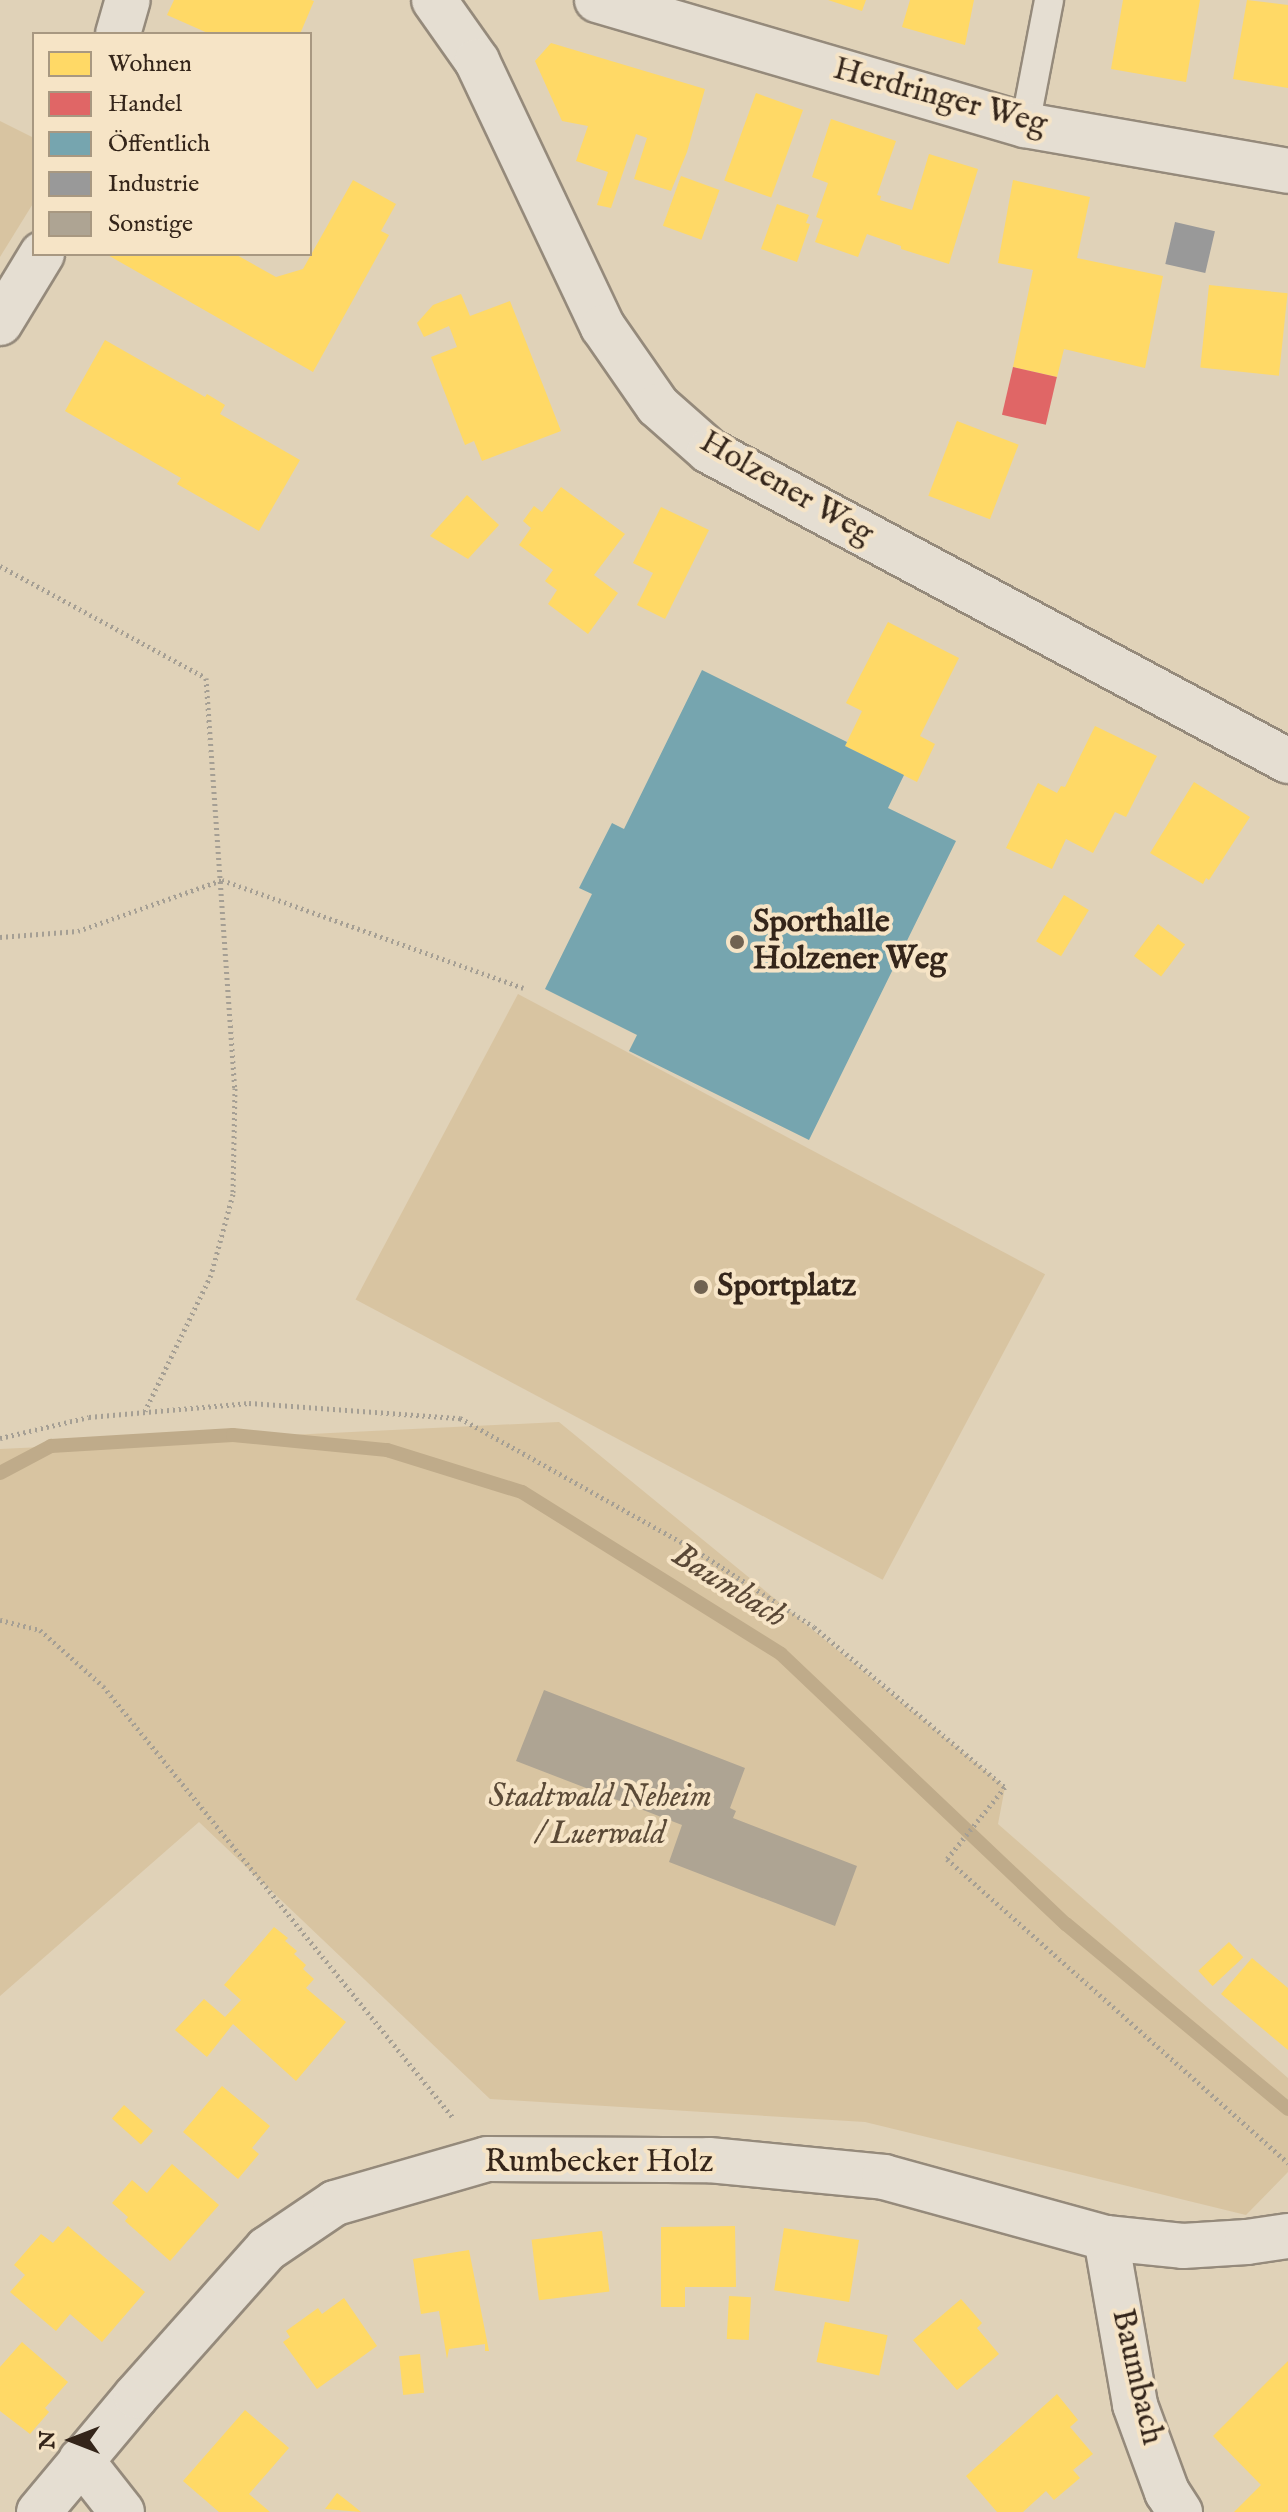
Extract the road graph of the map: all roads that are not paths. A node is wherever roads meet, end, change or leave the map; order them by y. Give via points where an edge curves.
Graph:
1 (128, 0) edge
2 (434, 0) edge
3 (597, 0) edge
4 (1049, 0) edge
5 (119, 32) edge
6 (1025, 125) junction
7 (1288, 171) edge
8 (41, 256) edge
9 (0, 323) edge
10 (1288, 761) edge
11 (1288, 2236) edge
12 (1106, 2238) junction
13 (81, 2460) junction
14 (39, 2512) edge
15 (122, 2512) edge
16 (1180, 2512) edge

1 - 5 main road
2 - 10 main road, Holzener Weg via 477,61 603,327 658,406 709,451
3 - 6 main road, Herdringer Weg
4 - 6 lane
6 - 7 main road, Herdringer Weg
8 - 9 main road
11 - 12 main road, Rumbecker Holz via 1183,2246
12 - 13 main road, Rumbecker Holz via 884,2177 709,2160 487,2159 335,2203 267,2249
12 - 16 main road, Baumbach via 1135,2405 1167,2492
13 - 14 main road, Rumbecker Holz
13 - 15 main road

